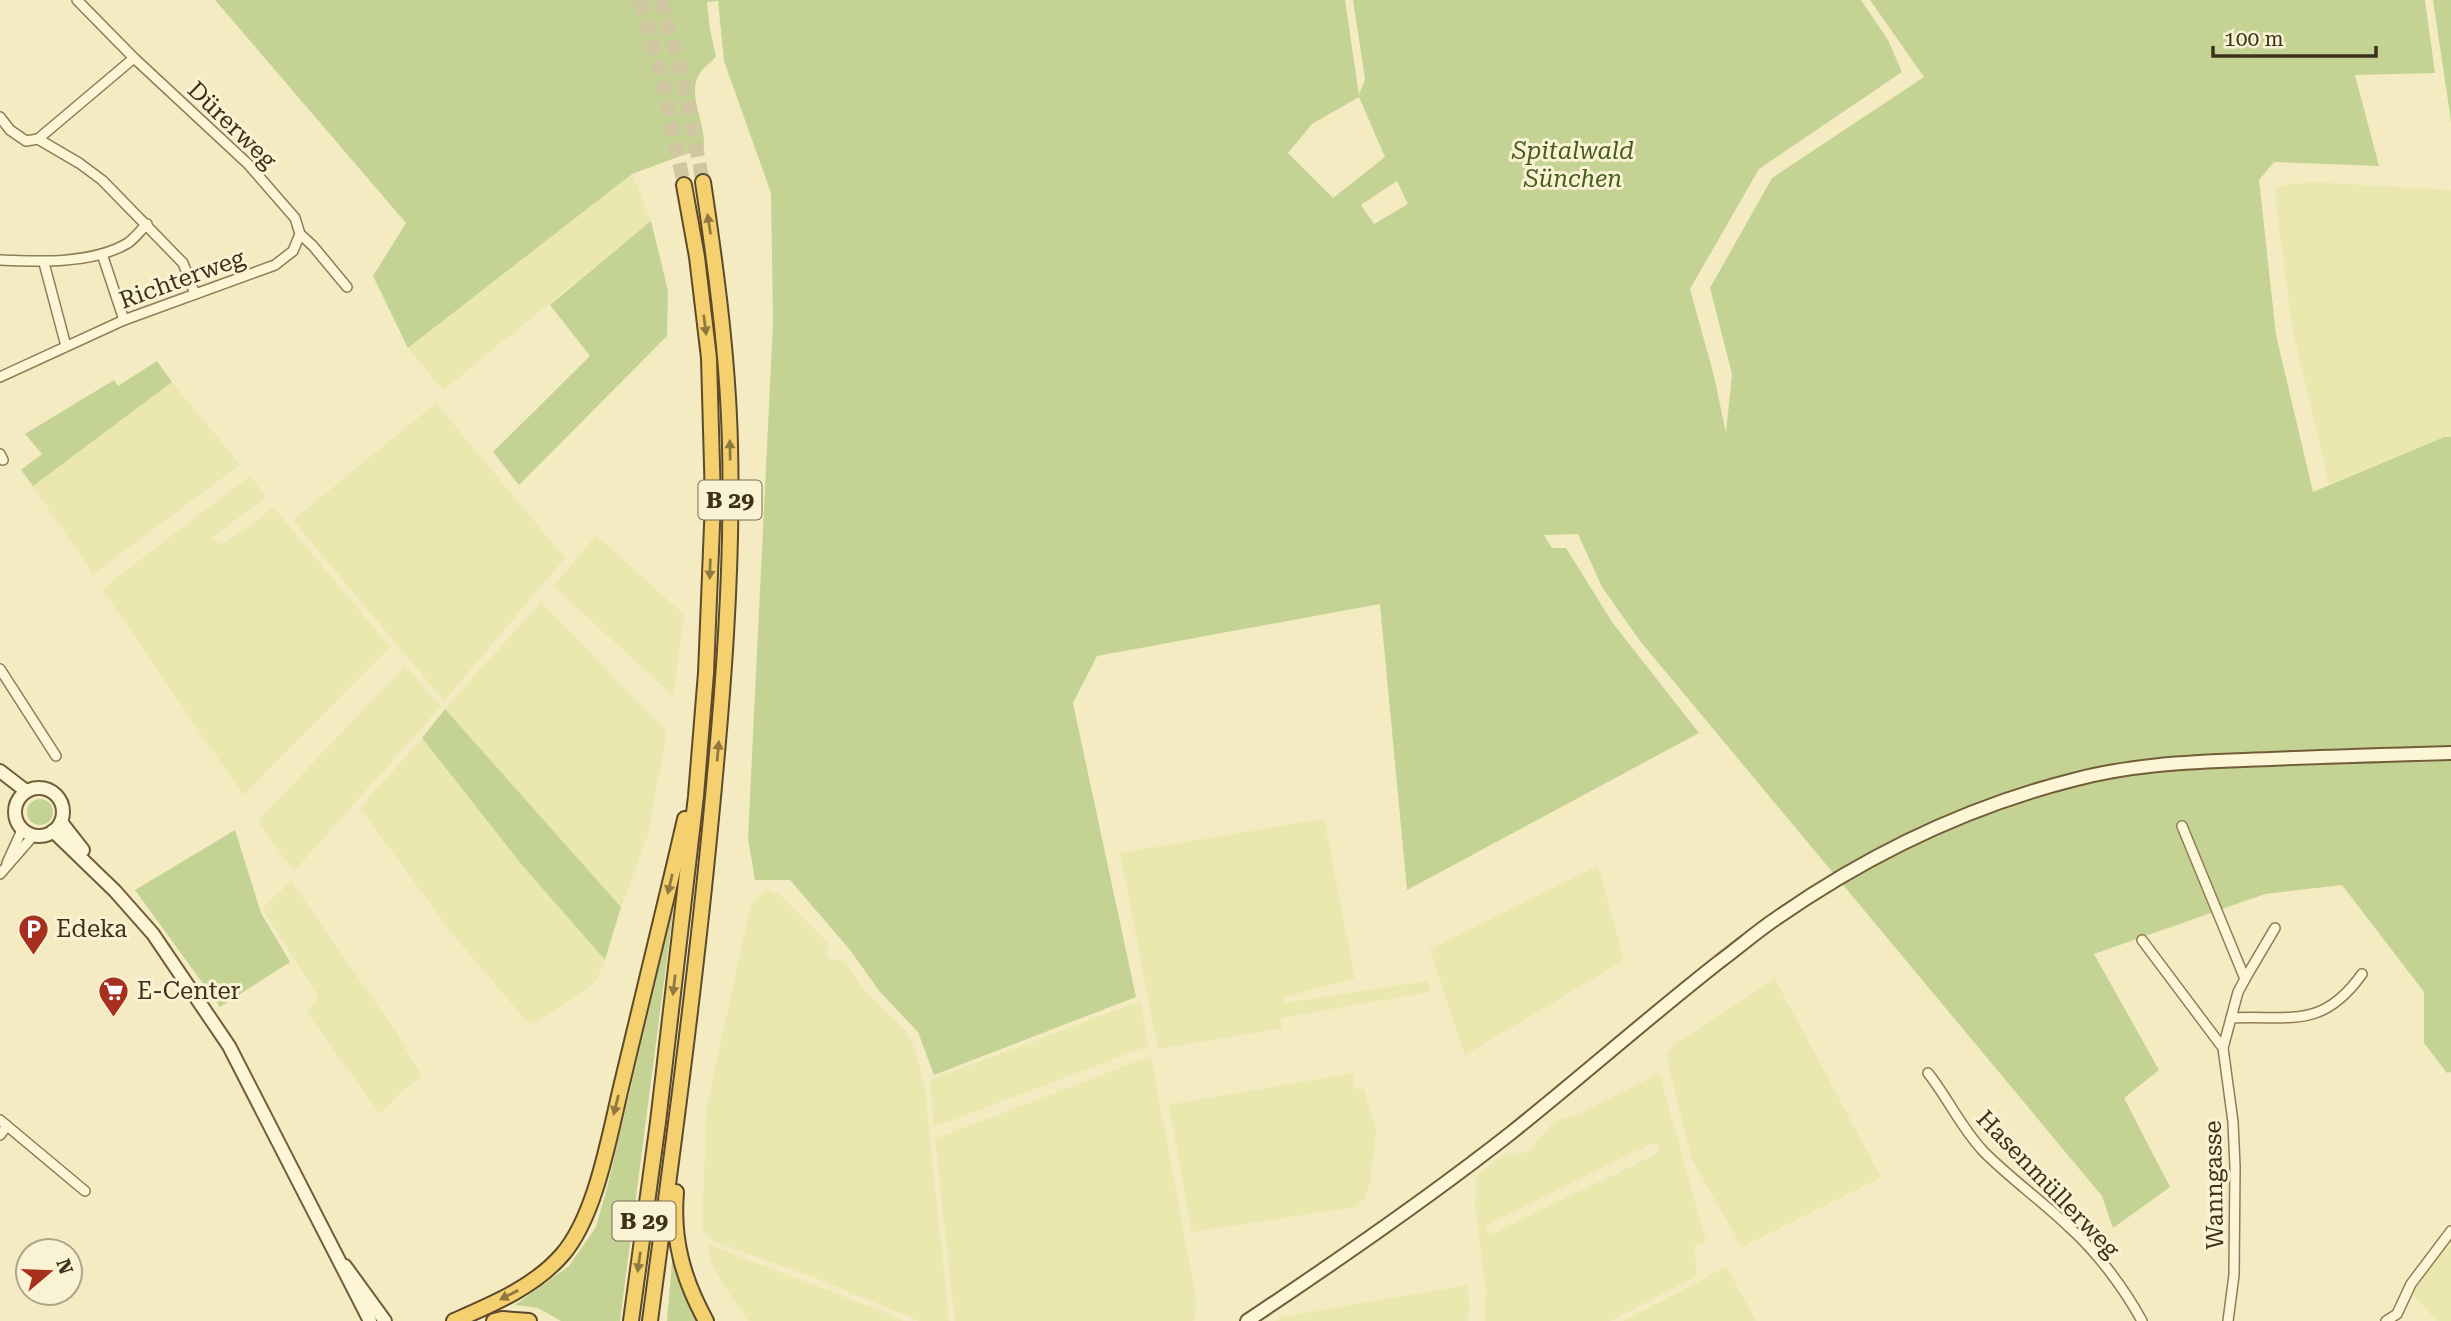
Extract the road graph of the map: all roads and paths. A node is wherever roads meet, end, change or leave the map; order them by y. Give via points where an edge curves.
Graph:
1 (77, 0) edge
2 (134, 58) junction
3 (0, 117) edge
4 (38, 139) junction
5 (703, 182) tunnel mouth
6 (684, 185) tunnel mouth
7 (147, 224) junction
8 (300, 234) junction
9 (102, 254) junction
10 (0, 260) edge
11 (44, 263) junction
12 (346, 287) dead end
13 (195, 294) junction
14 (124, 320) junction
15 (65, 346) junction
16 (0, 377) edge
17 (0, 669) edge
18 (2451, 753) edge
19 (56, 756) dead end
20 (0, 771) edge
21 (0, 780) edge
22 (23, 794) junction
23 (696, 796) junction
24 (2182, 826) dead end
25 (57, 827) junction
26 (28, 833) junction
27 (3, 871) edge
28 (2275, 928) dead end
29 (2142, 940) dead end
30 (2362, 974) dead end
31 (2245, 979) junction
32 (2231, 1018) junction
33 (2223, 1048) junction
34 (1928, 1073) dead end
35 (4, 1123) edge
36 (0, 1135) edge
37 (673, 1144) junction
38 (85, 1191) dead end
39 (2451, 1231) edge
40 (340, 1261) junction
41 (370, 1321) edge
42 (385, 1321) edge
43 (454, 1321) edge
44 (494, 1321) edge
45 (528, 1321) edge
46 (631, 1321) edge
47 (650, 1321) edge
48 (706, 1321) edge
49 (1247, 1321) edge
50 (2142, 1321) edge
51 (2228, 1321) edge
52 (2386, 1321) edge

1 - 2 street, Dürerweg
2 - 4 street
2 - 8 street, Dürerweg via 248,164 295,218
3 - 4 street via 26,141
4 - 7 street via 102,180
37 -> 5 highway, B 29 via 718,754 731,536 725,351
6 -> 23 highway, B 29 via 709,358 713,500
7 - 9 street via 129,242
7 - 13 street via 183,263
8 - 12 street, Dürerweg
8 - 13 street, Richterweg via 293,251 275,265
9 - 11 street
9 - 14 street
10 - 11 street
11 - 15 street
13 - 14 street, Richterweg
14 - 15 street, Richterweg
15 - 16 street, Richterweg
17 - 19 street
18 - 49 main road via 2143,765 2073,779 2005,801 1901,844 1774,920 1511,1133 1364,1244
20 - 22 main road
21 - 22 main road
22 - 25 main road via 41,787 55,793 63,807
22 - 26 main road via 14,810 18,824
23 -> 43 highway via 685,817 613,1117 575,1238 548,1270
23 -> 46 highway, B 29
24 - 31 street
25 - 26 main road via 47,835
25 - 40 main road via 153,934 229,1046
26 - 27 street
28 - 31 street, Wanngasse
29 - 33 street, Wanngasse
30 - 32 street via 2338,1001 2304,1017
31 - 32 street, Wanngasse
32 - 33 street, Wanngasse
33 - 51 street, Wanngasse via 2235,1167 2234,1275
34 - 50 street, Hasenmüllerweg via 1984,1152 2072,1229 2128,1296
35 - 36 street
35 - 38 street
37 - 47 highway, B 29
37 - 48 highway via 678,1169 674,1214 679,1253 688,1289
39 - 52 street via 2411,1284 2397,1314
40 - 41 main road
40 - 42 main road
44 - 45 highway

